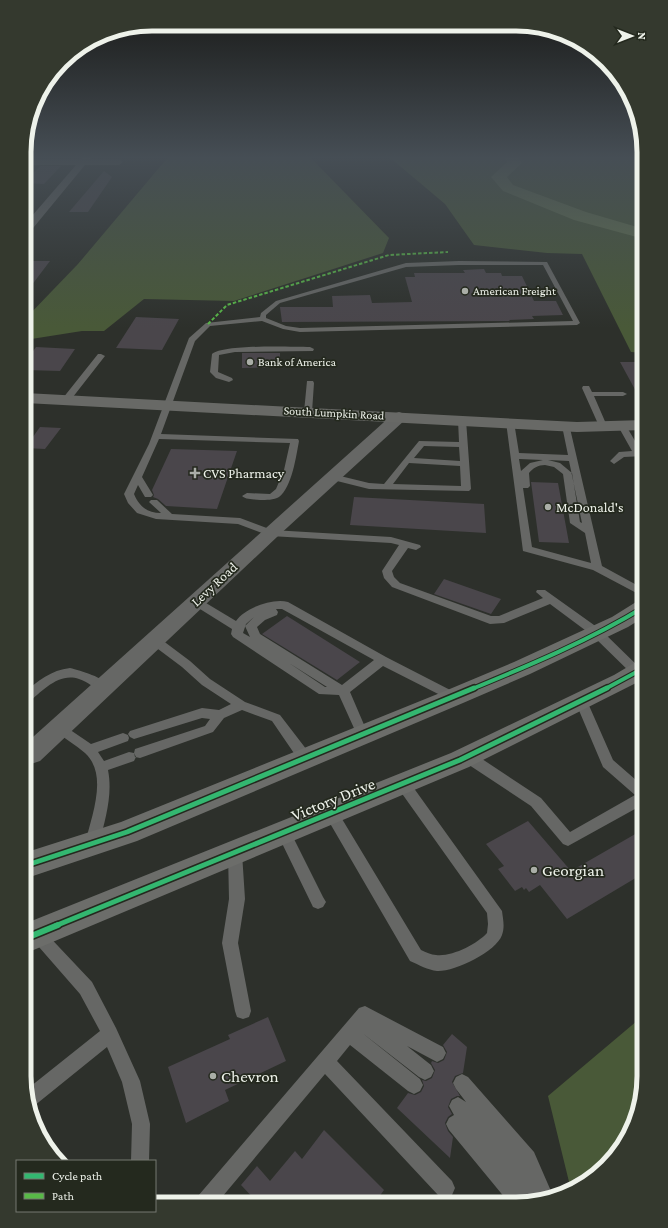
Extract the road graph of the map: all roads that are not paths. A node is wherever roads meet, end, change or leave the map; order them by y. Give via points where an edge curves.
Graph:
1 (40, 213) edge
2 (31, 224) edge
3 (263, 319) junction
4 (310, 349) dead end
5 (101, 356) dead end
6 (229, 380) dead end
7 (310, 383) dead end
8 (623, 394) dead end
9 (31, 398) edge
10 (66, 400) junction
11 (167, 405) junction
12 (308, 412) junction
13 (399, 416) junction
14 (462, 420) junction
15 (510, 422) junction
16 (637, 425) edge
17 (566, 426) junction
18 (603, 426) junction
19 (622, 426) junction
20 (156, 436) junction
21 (463, 445) junction
22 (637, 447) edge
23 (637, 453) edge
24 (515, 456) junction
25 (572, 458) junction
26 (407, 460) junction
27 (614, 461) dead end
28 (464, 464) junction
29 (332, 477) junction
30 (136, 480) junction
31 (386, 487) junction
32 (247, 496) dead end
33 (148, 500) junction
34 (156, 516) junction
35 (170, 517) junction
36 (589, 532) junction
37 (270, 533) junction
38 (525, 537) junction
39 (405, 544) junction
40 (416, 547) dead end
41 (597, 568) junction
42 (637, 590) edge
43 (541, 592) dead end
44 (551, 600) junction
45 (196, 601) junction
46 (294, 610) junction
47 (637, 611) edge
48 (237, 627) junction
49 (597, 633) junction
50 (154, 640) junction
51 (382, 660) junction
52 (637, 669) edge
53 (637, 675) edge
54 (104, 687) junction
55 (343, 691) junction
56 (31, 694) edge
57 (454, 697) junction
58 (581, 701) junction
59 (241, 705) junction
60 (220, 715) junction
61 (59, 728) junction
62 (362, 734) junction
63 (90, 750) junction
64 (31, 754) dead end
65 (468, 757) junction
66 (305, 758) junction
67 (100, 767) junction
68 (403, 784) junction
69 (637, 790) edge
70 (637, 800) edge
71 (332, 813) junction
72 (284, 832) junction
73 (92, 844) junction
74 (235, 853) junction
75 (31, 864) edge
76 (318, 902) dead end
77 (31, 936) edge
78 (31, 937) edge
79 (243, 1011) dead end
80 (354, 1026) junction
81 (110, 1034) junction
82 (437, 1053) dead end
83 (325, 1061) junction
84 (424, 1071) dead end
85 (462, 1083) dead end
86 (414, 1085) dead end
87 (33, 1096) edge
88 (458, 1106) dead end
89 (455, 1124) dead end
90 (140, 1160) edge
91 (445, 1188) dead end
92 (543, 1194) edge
93 (530, 1196) edge
94 (210, 1197) edge
95 (517, 1197) edge

1 - 2 street
3 - 3 lane via 285,328 300,330 577,323 545,263 406,266 278,302 263,314
3 - 11 lane via 208,324 192,340
4 - 6 lane via 235,350 216,354 214,373
5 - 10 lane
7 - 12 lane
8 - 18 lane via 587,392
9 - 10 main road, South Lumpkin Road
10 - 11 main road, South Lumpkin Road
11 - 12 main road, South Lumpkin Road
11 - 20 lane
12 - 13 main road, South Lumpkin Road
13 - 14 main road, South Lumpkin Road
13 - 29 street, Levy Road
14 - 15 main road, South Lumpkin Road
14 - 21 lane
15 - 17 main road, South Lumpkin Road
15 - 24 lane
16 - 19 main road, South Lumpkin Road
17 - 18 main road, South Lumpkin Road
17 - 25 lane
18 - 19 main road, South Lumpkin Road
19 - 22 lane
20 - 30 lane
20 - 32 lane via 295,441 284,485 280,490 269,496
21 - 26 lane via 422,443
21 - 28 lane
23 - 27 lane via 622,454
24 - 25 lane
24 - 38 lane
25 - 36 lane
26 - 28 lane
26 - 31 lane
28 - 31 lane via 466,489
29 - 31 lane via 369,486
29 - 37 street, Levy Road
30 - 33 lane
30 - 34 lane via 129,494 140,511
33 - 34 lane
33 - 35 lane
34 - 35 lane
35 - 37 lane via 240,521
36 - 38 lane via 575,523 567,473 556,464 545,462 528,466 524,473 531,532
36 - 41 lane
37 - 39 lane via 391,540
37 - 45 street, Levy Road
38 - 41 lane via 527,549
39 - 40 lane
39 - 44 lane via 387,571 389,578 396,585 490,620 506,618
41 - 42 lane
43 - 44 lane
44 - 49 lane
45 - 48 lane
45 - 50 street, Levy Road
46 - 48 lane via 284,605 276,605 256,611
46 - 51 lane
46 - 55 lane via 277,610 261,617 251,626 255,636
47 - 49 highway
48 - 55 lane via 237,634 323,691
49 - 52 lane
49 - 57 highway
50 - 54 street, Levy Road
50 - 59 lane via 206,682
51 - 55 lane
51 - 57 lane
53 - 58 highway, Victory Drive
54 - 56 lane via 86,676 66,672 47,680
54 - 61 street, Levy Road
55 - 62 lane
57 - 62 highway
58 - 65 highway, Victory Drive
58 - 69 lane via 608,763
59 - 60 lane
59 - 66 lane via 276,718
60 - 63 lane via 202,713
60 - 67 lane via 209,729
61 - 63 lane
61 - 64 street, Levy Road
62 - 66 highway
63 - 67 lane
65 - 68 highway, Victory Drive
65 - 70 lane via 536,802 568,840
66 - 73 highway
67 - 73 lane via 103,789
68 - 71 highway, Victory Drive
68 - 71 lane via 494,910 497,926 494,937 480,948 459,958 438,963 416,956
71 - 72 highway, Victory Drive
72 - 74 highway, Victory Drive
72 - 76 lane
73 - 75 highway
74 - 77 highway, Victory Drive
74 - 79 lane via 236,899 230,944
78 - 81 lane via 86,988
80 - 82 lane via 365,1014
80 - 83 lane
80 - 84 lane
80 - 86 lane
81 - 87 lane
81 - 90 lane via 131,1081 141,1124
83 - 91 lane
83 - 94 lane
85 - 92 lane via 527,1159
88 - 93 lane via 519,1170
89 - 95 lane

